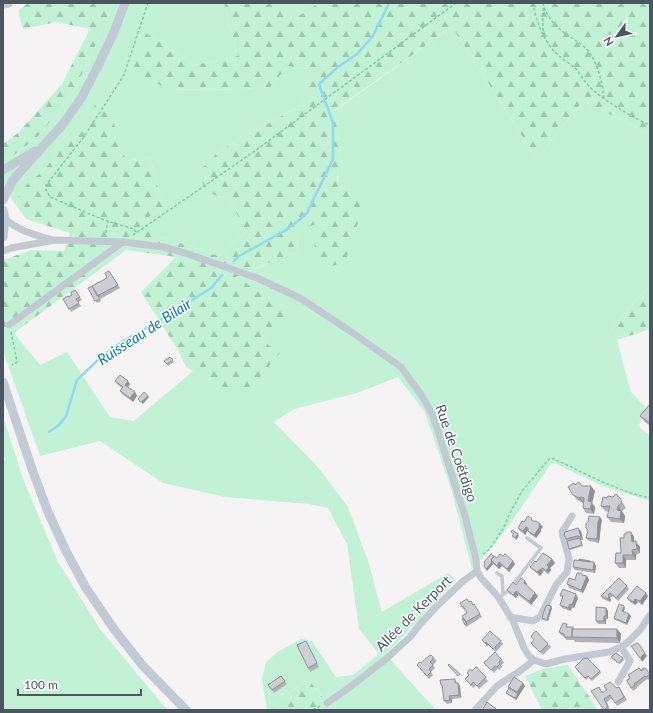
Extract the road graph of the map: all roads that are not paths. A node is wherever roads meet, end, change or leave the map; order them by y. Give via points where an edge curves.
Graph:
1 (9, 3) edge
2 (125, 3) edge
3 (3, 5) edge
4 (43, 146) junction
5 (3, 170) edge
6 (3, 200) edge
7 (4, 214) edge
8 (3, 237) edge
9 (55, 240) junction
10 (122, 242) junction
11 (3, 251) edge
12 (9, 325) road end
13 (3, 382) edge
14 (572, 516) dead end
15 (528, 538) dead end
16 (478, 571) junction
17 (497, 573) dead end
18 (501, 596) junction
19 (650, 615) edge
20 (510, 617) junction
21 (621, 647) junction
22 (534, 660) junction
23 (618, 682) dead end
24 (327, 703) dead end
25 (186, 710) edge
26 (475, 710) edge

1 - 3 street
2 - 4 main road via 100,64 82,97 64,123
4 - 5 main road
4 - 6 main road via 13,180
7 - 8 main road
7 - 9 street, Rue de Coëtdigo via 11,224 27,232
9 - 10 street, Rue de Coëtdigo
9 - 11 street, Rue de Coëtdigo
10 - 12 street
10 - 16 street, Rue de Coëtdigo via 163,247 257,278 300,298 401,367 433,416 465,516
13 - 25 main road via 48,512 86,588 143,666
14 - 20 street via 562,532 569,559 567,572 556,585 540,617 533,620
15 - 18 lane via 541,548 509,590
16 - 18 street, Rue de Coëtdigo via 481,578
16 - 24 street, Allée de Kerport via 462,582 386,659
17 - 18 lane via 502,576
18 - 20 street, Rue de Coëtdigo
19 - 21 street via 640,630
20 - 22 street, Rue de Coëtdigo via 524,648
21 - 22 street via 609,652 546,664
21 - 23 street via 630,661
22 - 26 street via 497,686

